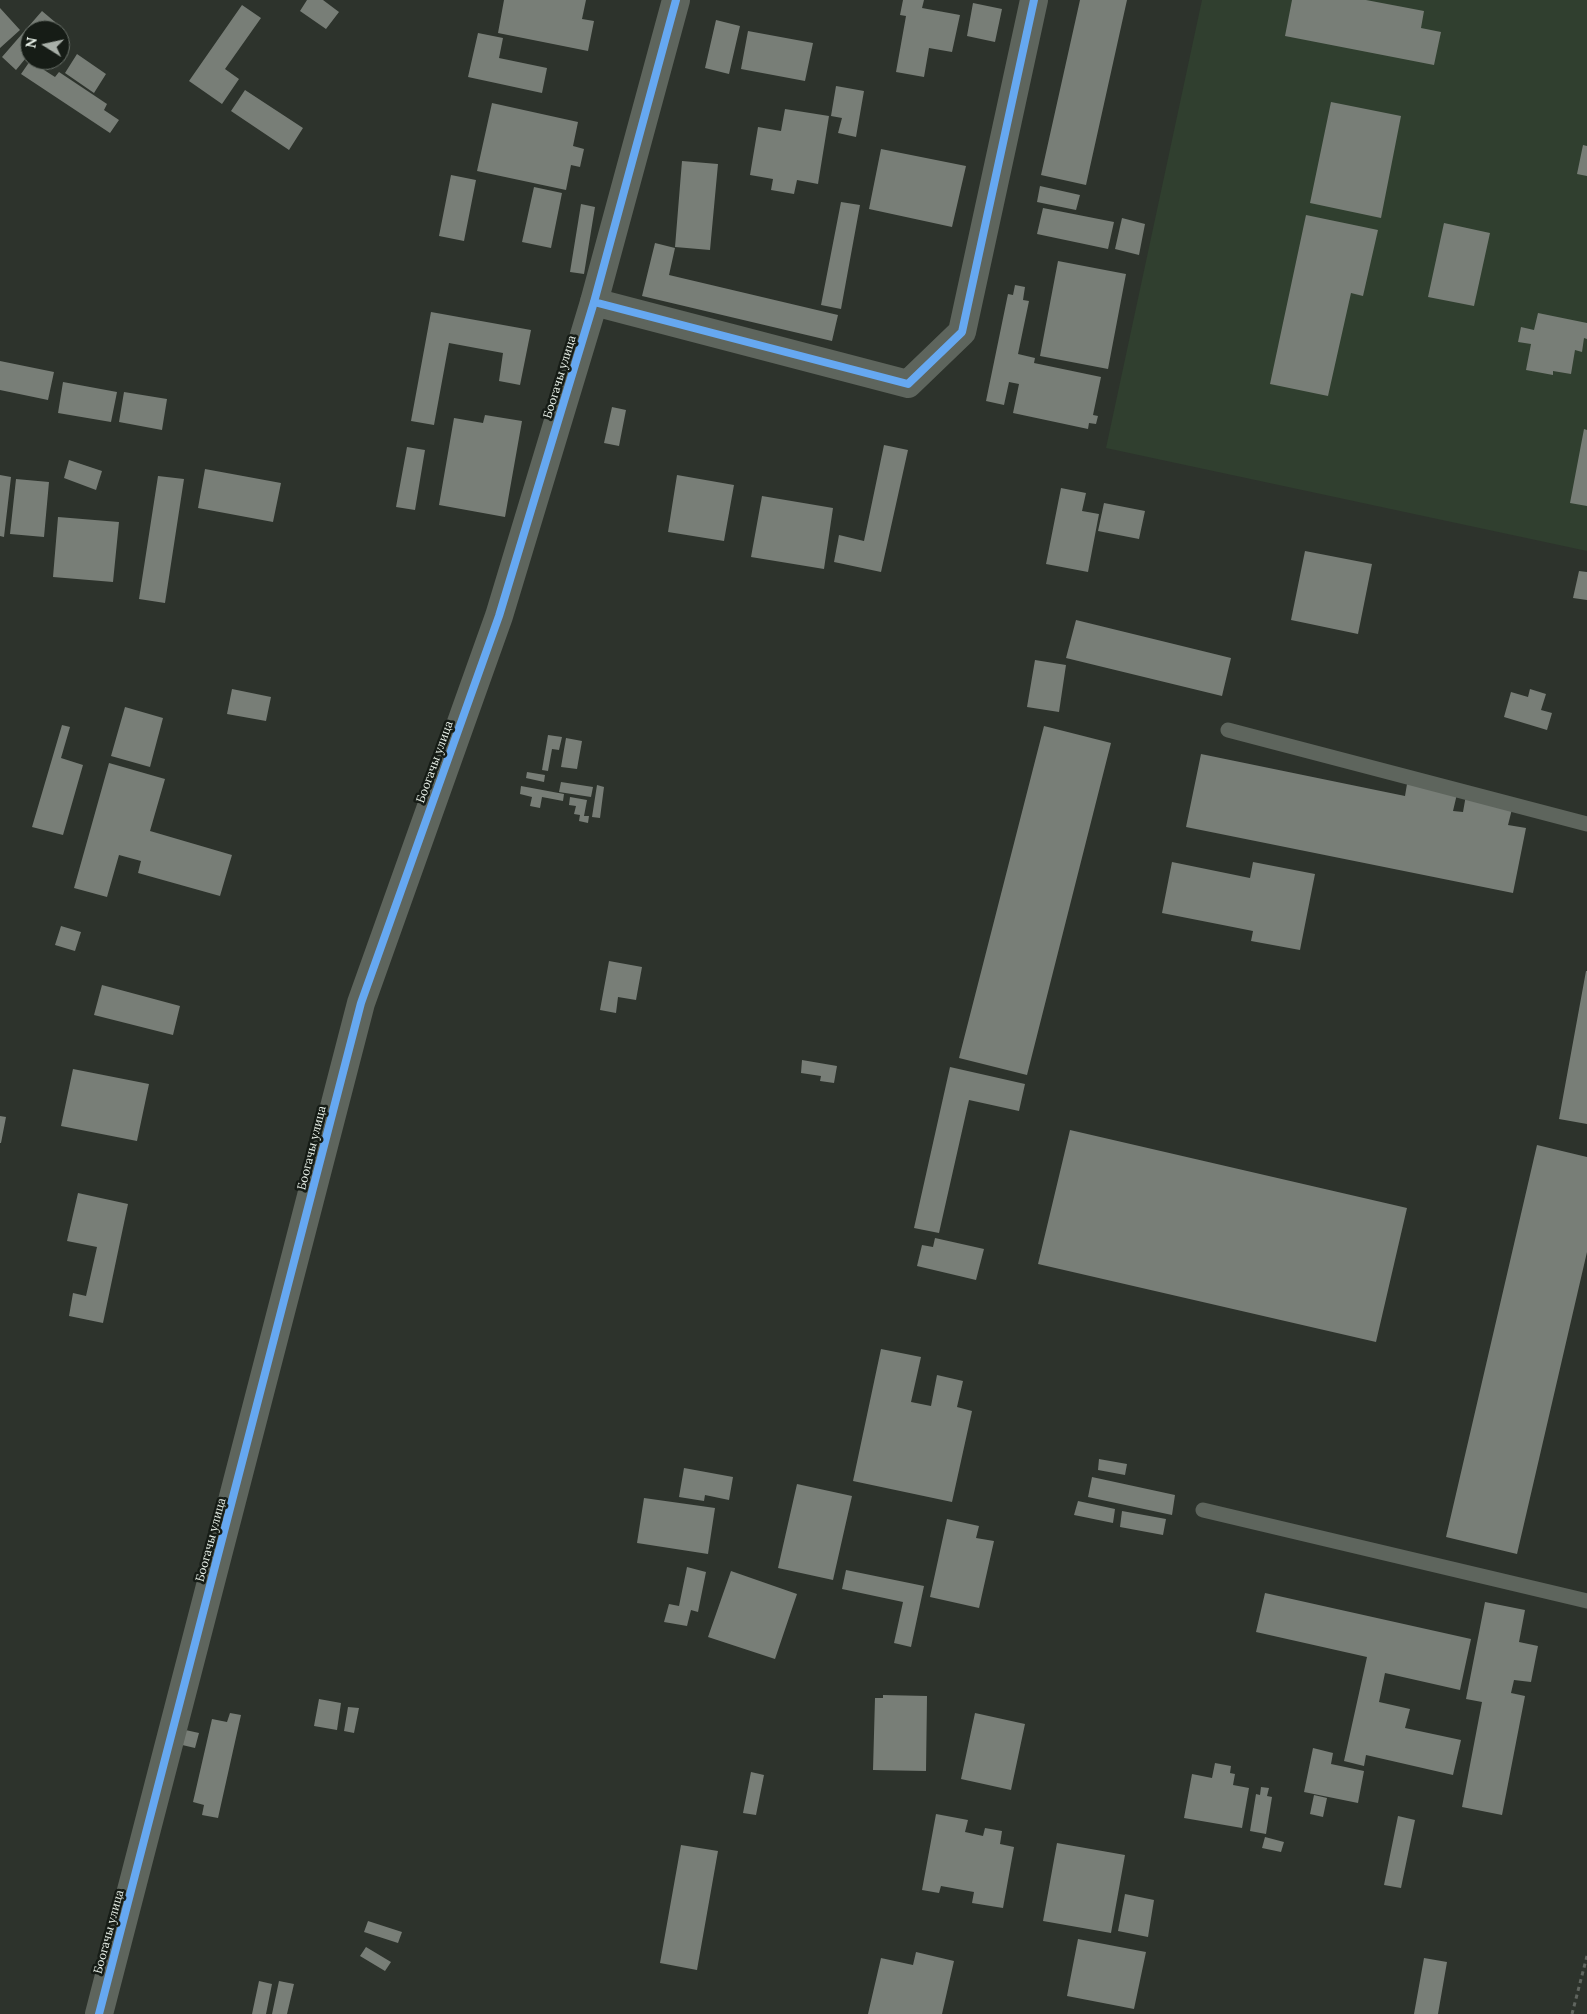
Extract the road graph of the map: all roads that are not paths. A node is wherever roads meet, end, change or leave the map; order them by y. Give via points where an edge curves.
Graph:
1 (676, 0) edge
2 (1034, 0) edge
3 (594, 302) junction
4 (1228, 730) dead end
5 (1587, 824) edge
6 (1203, 1510) dead end
7 (1587, 1601) edge
8 (99, 2014) edge

1 - 3 street, Боогачы улица
2 - 3 street via 962,332 908,384
3 - 8 street, Боогачы улица via 499,616 361,1003
4 - 5 lane
6 - 7 lane

